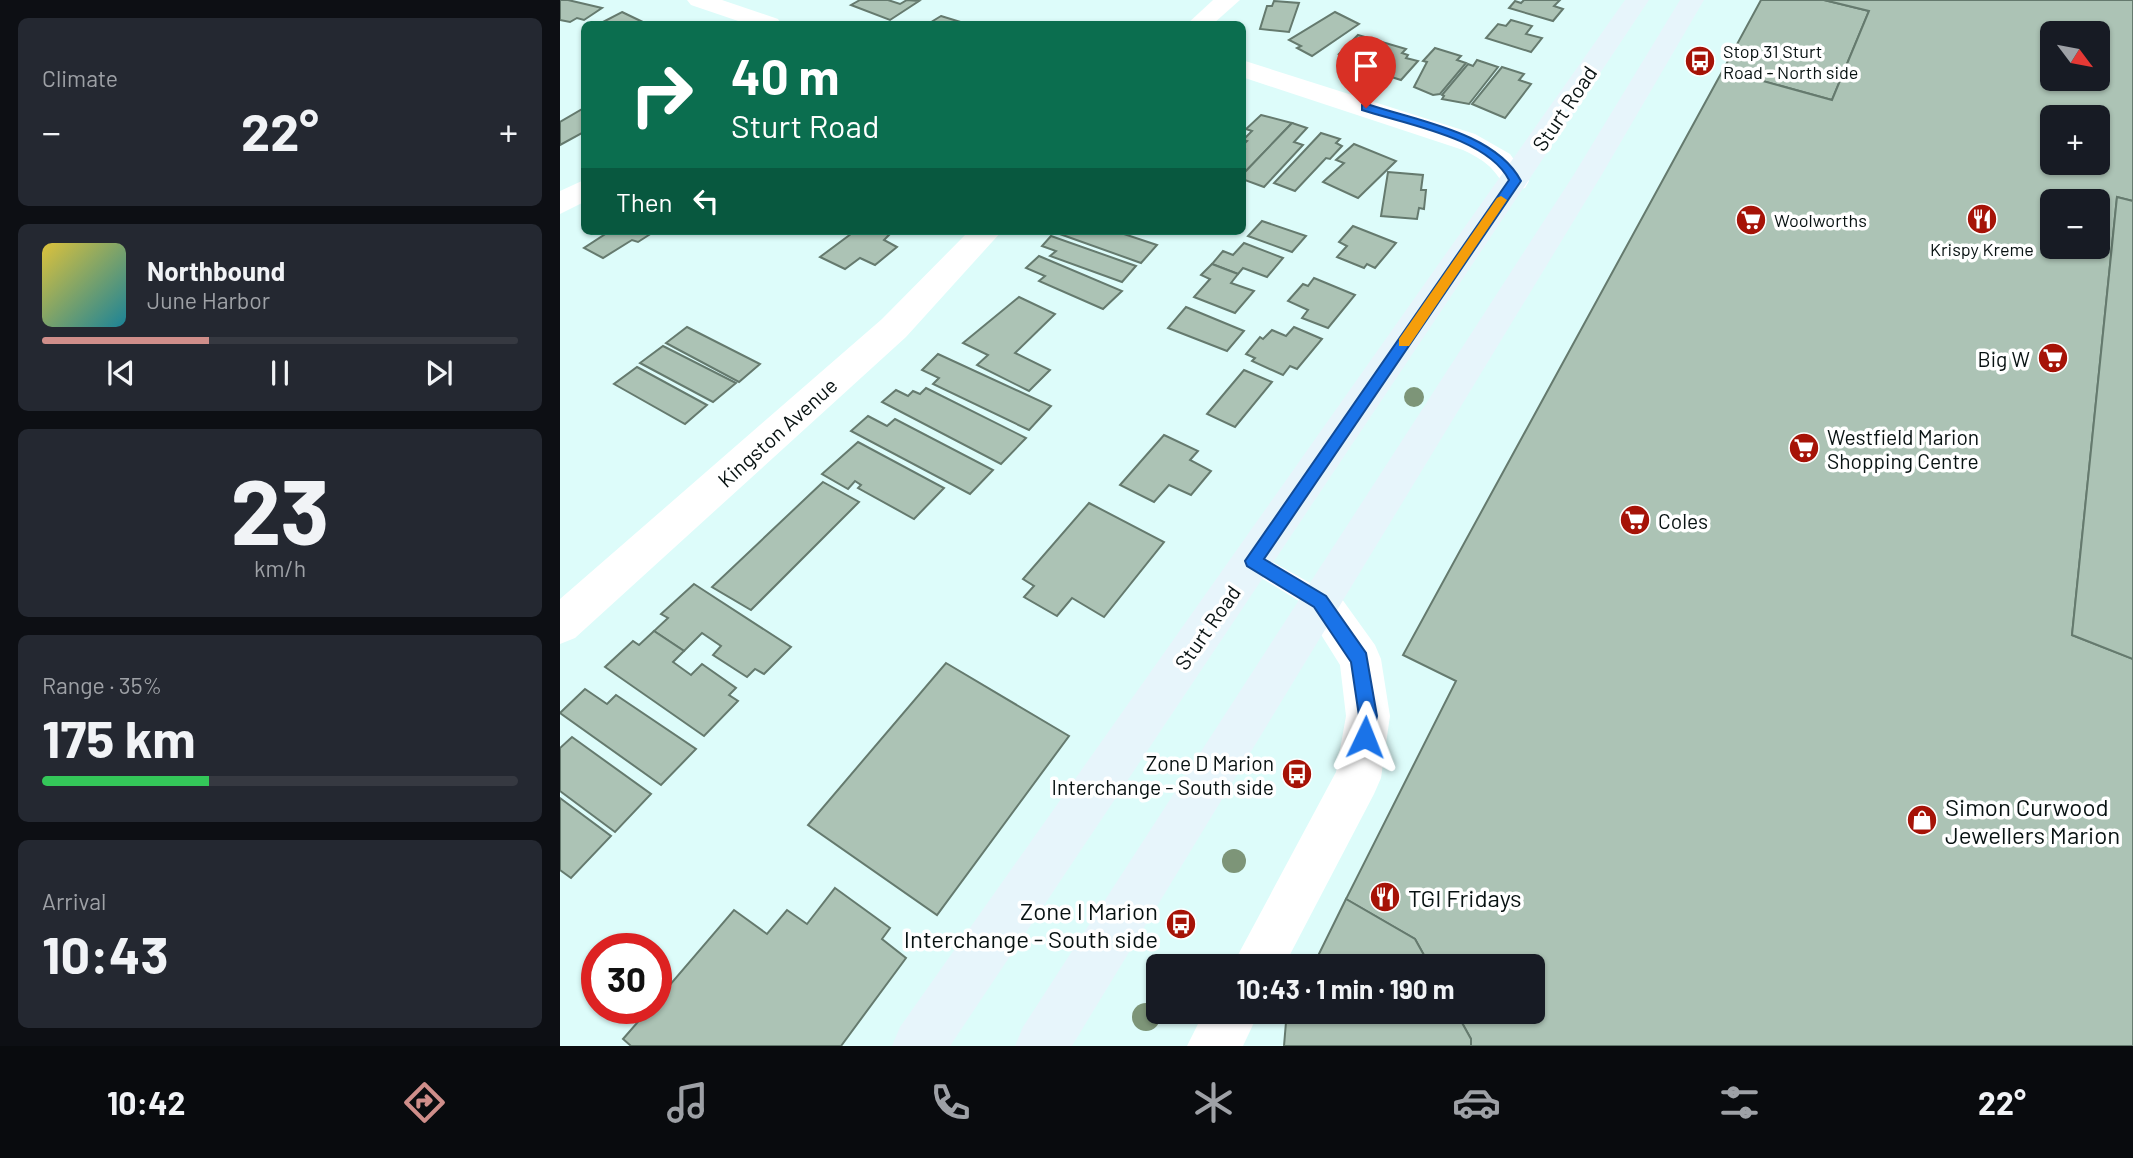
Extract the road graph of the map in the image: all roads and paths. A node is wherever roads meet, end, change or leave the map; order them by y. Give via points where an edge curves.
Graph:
1 (699, 0) edge
2 (1228, 0) edge
3 (1637, 0) edge
4 (1692, 0) edge
5 (760, 21) edge
6 (1203, 21) edge
7 (1246, 69) edge
8 (1550, 170) junction
9 (581, 191) edge
10 (560, 205) edge
11 (983, 235) edge
12 (1253, 561) junction
13 (1320, 601) junction
14 (560, 625) edge
15 (1263, 954) edge
16 (1226, 1024) edge
17 (919, 1046) edge
18 (1042, 1046) edge
19 (1214, 1046) edge

1 - 5 street
2 - 6 street
3 - 8 main road, Sturt Road
4 - 8 main road, Sturt Road
7 - 8 street via 1465,140 1498,158
8 - 12 main road, Sturt Road
8 - 13 main road, Sturt Road
9 - 10 street
11 - 14 street, Kingston Avenue via 894,328
12 - 13 lane
12 - 17 main road, Sturt Road
13 - 15 street via 1360,659 1368,716 1358,778
13 - 18 main road, Sturt Road
16 - 19 street

